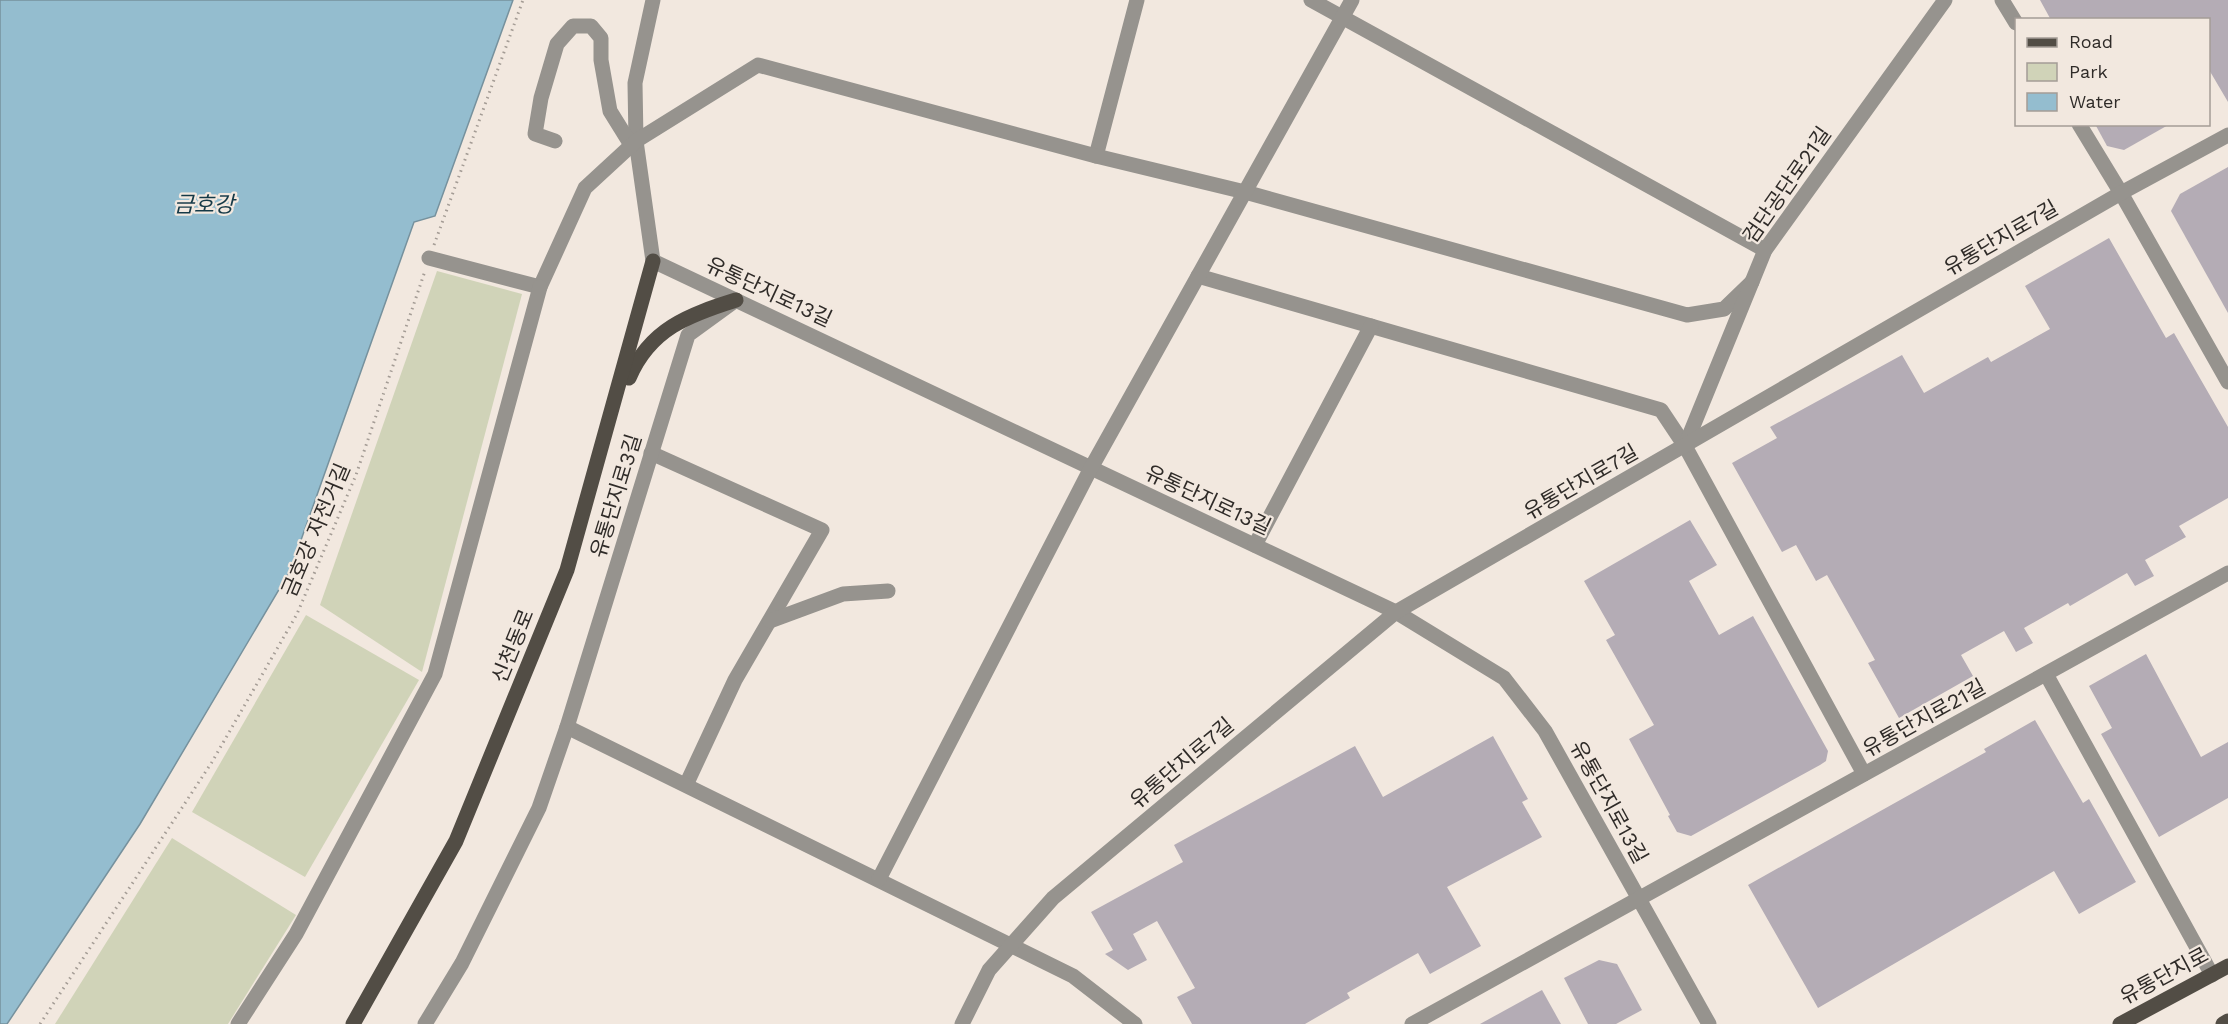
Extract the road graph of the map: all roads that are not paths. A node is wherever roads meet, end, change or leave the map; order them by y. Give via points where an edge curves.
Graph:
1 (653, 0) edge
2 (1137, 0) edge
3 (1311, 0) edge
4 (1352, 0) edge
5 (1945, 0) edge
6 (2002, 0) edge
7 (1342, 17) junction
8 (2015, 21) edge
9 (2080, 126) edge
10 (2228, 135) edge
11 (555, 141) dead end
12 (636, 141) junction
13 (1096, 156) junction
14 (1245, 192) junction
15 (2121, 192) junction
16 (1765, 250) junction
17 (429, 258) road end
18 (653, 261) junction
19 (1198, 276) junction
20 (1752, 282) junction
21 (540, 287) junction
22 (736, 300) junction
23 (1371, 326) junction
24 (2228, 382) edge
25 (607, 427) junction
26 (1685, 446) junction
27 (651, 453) junction
28 (1091, 468) junction
29 (1255, 545) junction
30 (2228, 573) edge
31 (888, 591) dead end
32 (1396, 612) junction
33 (770, 621) junction
34 (2046, 674) junction
35 (567, 727) junction
36 (1864, 774) junction
37 (686, 785) junction
38 (879, 879) junction
39 (1640, 899) junction
40 (1012, 944) junction
41 (2228, 966) edge
42 (2212, 975) junction
43 (2228, 1021) edge
44 (238, 1024) edge
45 (353, 1024) edge
46 (425, 1024) edge
47 (962, 1024) edge
48 (1135, 1024) edge
49 (1412, 1024) edge
50 (1709, 1024) edge
51 (2120, 1024) edge
52 (2223, 1024) edge

1 - 12 street via 635,82
2 - 13 street
3 - 7 street
4 - 7 street
5 - 16 street, 검단공단로21길
6 - 8 street
7 - 14 street
7 - 16 street
9 - 15 street
10 - 15 street, 유통단지로7길
11 - 12 street via 535,135 557,44 573,26 591,27 601,38 610,111 628,140
12 - 13 street via 759,65
12 - 18 street
12 - 21 street via 585,188
13 - 14 street
14 - 19 street
14 - 20 street via 1686,315 1724,309
15 - 24 street
15 - 26 street, 유통단지로7길
16 - 20 street, 검단공단로21길
17 - 21 street
18 - 22 street, 유통단지로13길
18 - 25 main road, 신천동로
19 - 23 street
19 - 28 street
20 - 26 street, 검단공단로21길
21 - 44 street via 435,674 296,934
22 - 25 main road via 701,311 660,334 638,356
22 - 27 street, 유통단지로3길 via 688,335
22 - 28 street, 유통단지로13길
23 - 26 street via 1661,410
23 - 29 street
25 - 45 main road, 신천동로 via 567,570 456,841
26 - 32 street, 유통단지로7길
26 - 36 street
27 - 33 street via 822,530
27 - 35 street, 유통단지로3길
28 - 29 street, 유통단지로13길
28 - 38 street
29 - 32 street, 유통단지로13길
30 - 34 street, 유통단지로21길
31 - 33 street via 843,594
32 - 39 street, 유통단지로13길 via 1504,678 1545,731
32 - 40 street, 유통단지로7길 via 1053,898
33 - 37 street via 735,680
34 - 36 street, 유통단지로21길
34 - 42 street
35 - 37 street
35 - 46 street, 유통단지로3길 via 539,808 462,963
36 - 39 street, 유통단지로21길
37 - 38 street
38 - 40 street
39 - 49 street
39 - 50 street, 유통단지로13길
40 - 47 street, 유통단지로7길 via 989,970
40 - 48 street via 1073,976
41 - 42 main road, 유통단지로
42 - 51 main road, 유통단지로
43 - 52 main road

